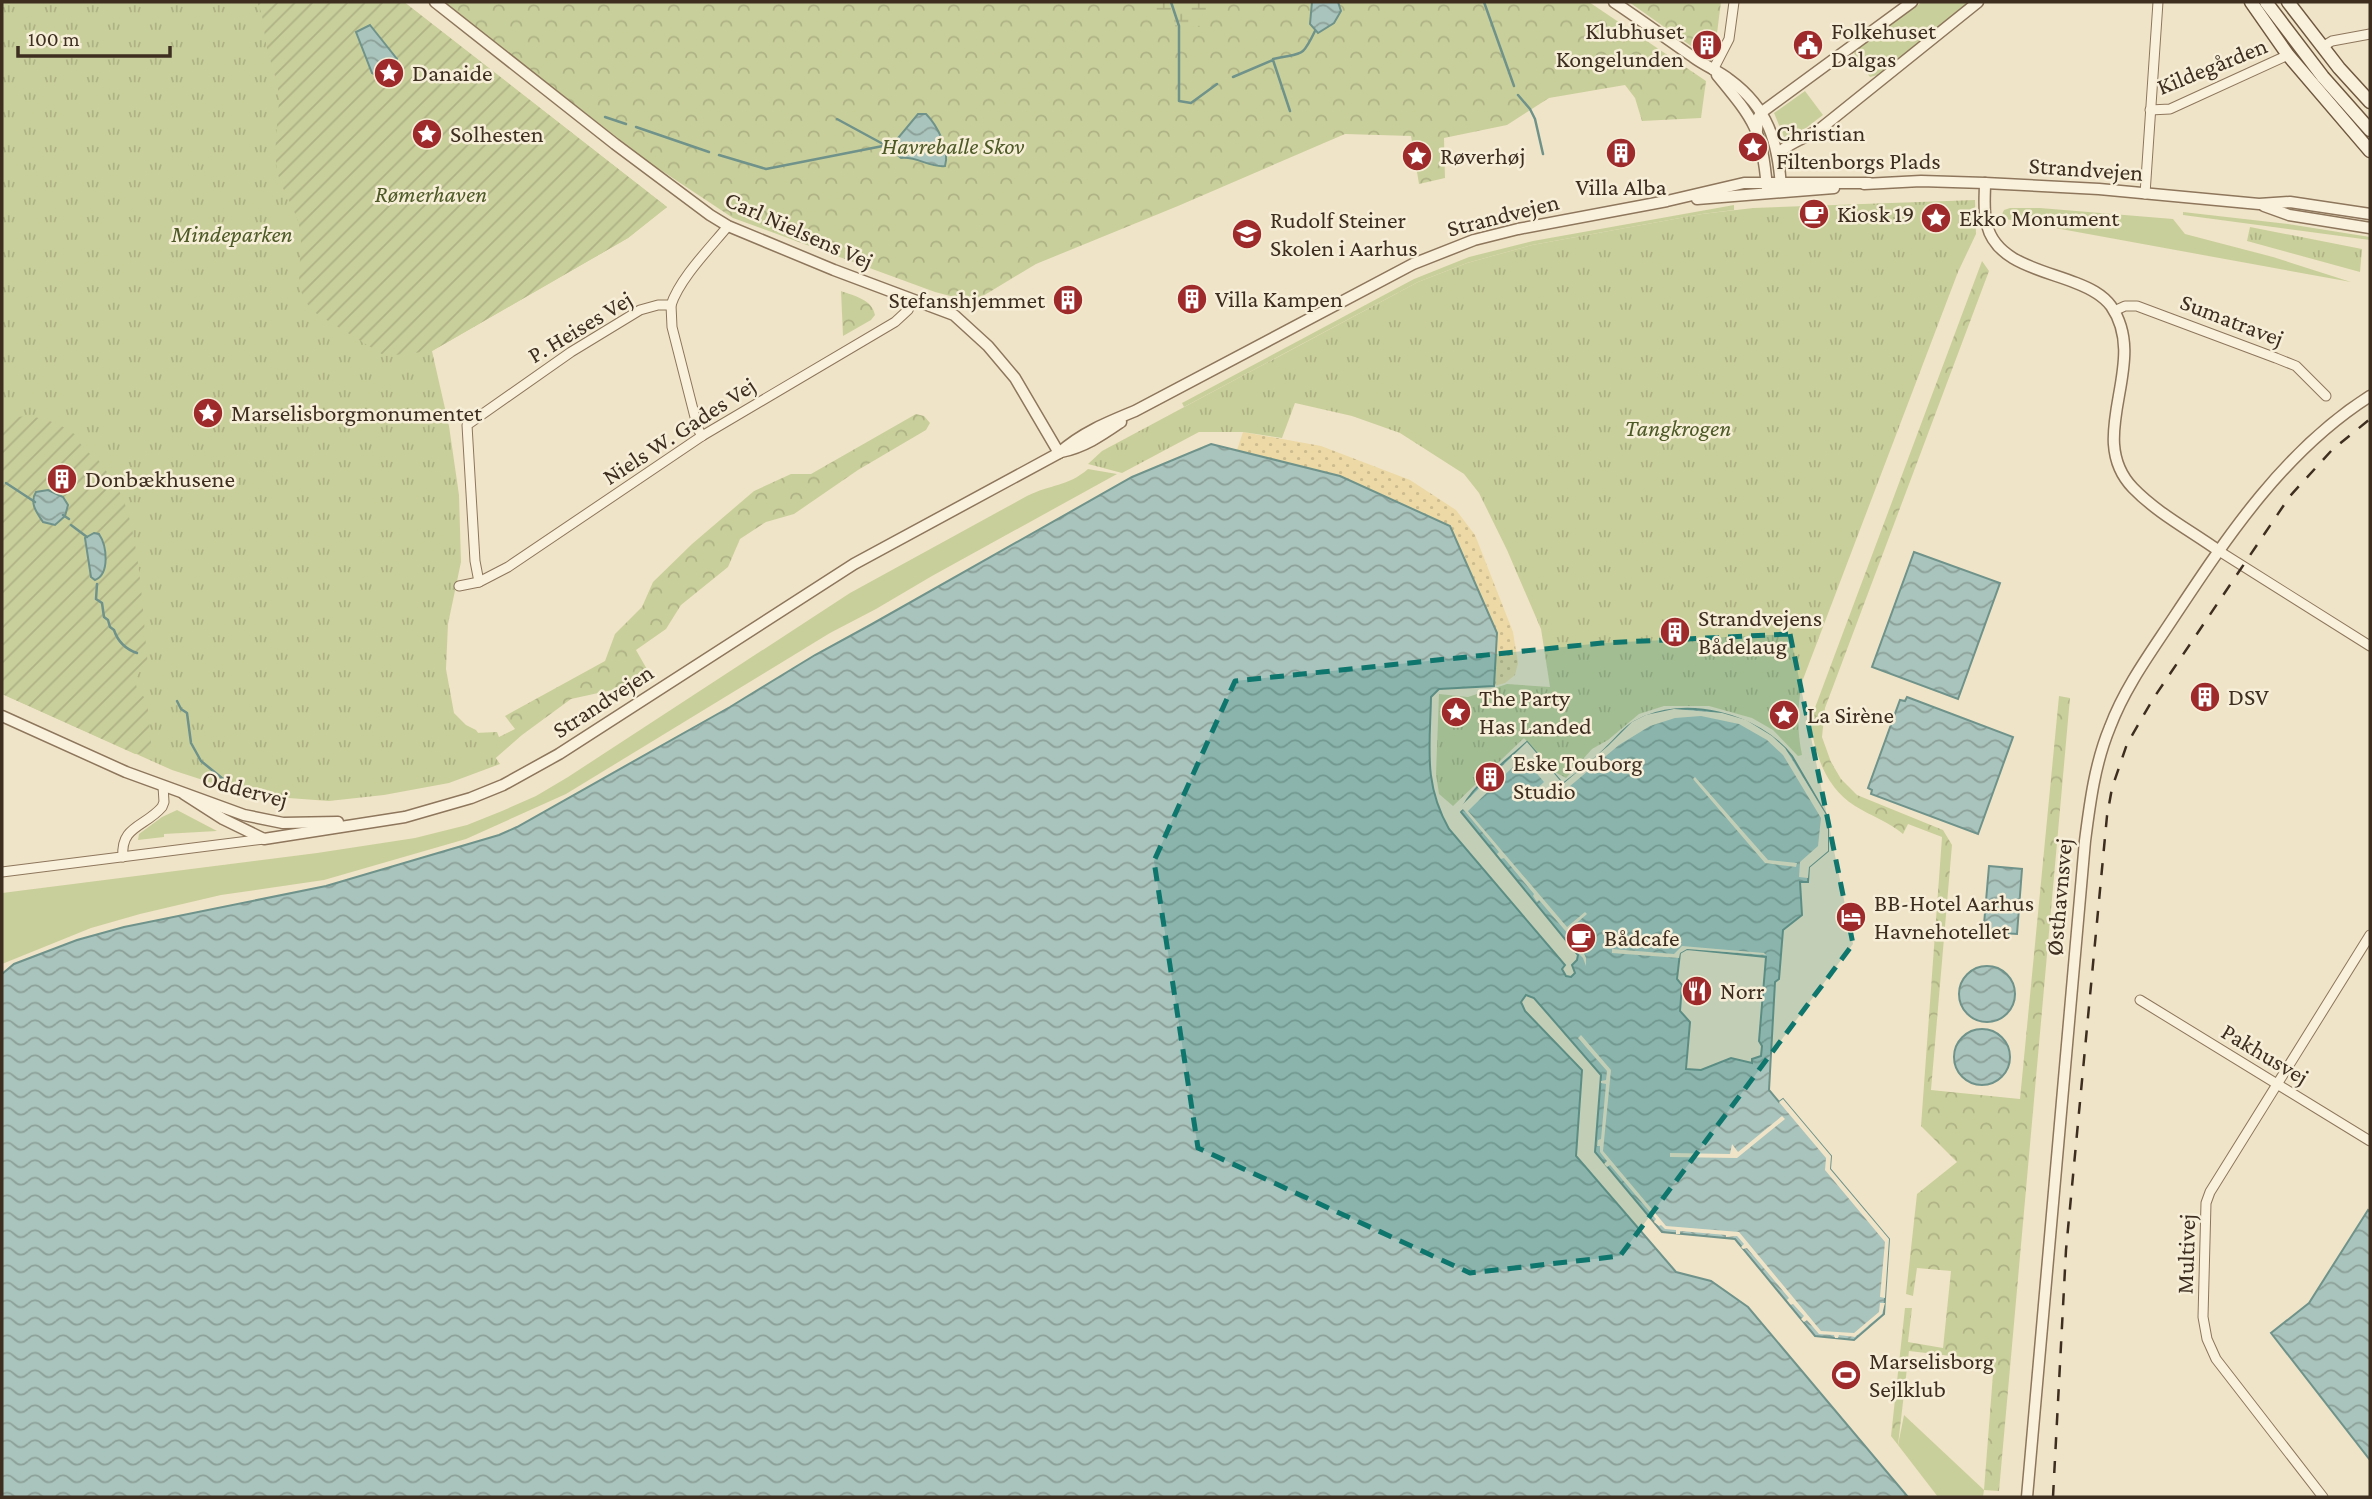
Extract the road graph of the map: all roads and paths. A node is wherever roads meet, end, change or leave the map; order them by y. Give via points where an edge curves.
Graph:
1 (435, 2) edge
2 (1614, 2) edge
3 (1734, 2) edge
4 (1912, 2) edge
5 (1978, 2) edge
6 (2158, 2) edge
7 (2251, 2) edge
8 (2288, 2) edge
9 (2268, 3) edge
10 (2370, 34) edge
11 (2322, 47) junction
12 (2288, 55) junction
13 (1713, 70) junction
14 (2370, 102) edge
15 (2150, 110) junction
16 (1762, 113) junction
17 (1757, 130) junction
18 (2370, 130) edge
19 (2370, 151) edge
20 (1779, 154) junction
21 (1766, 182) junction
22 (1985, 183) junction
23 (1781, 188) junction
24 (1767, 194) junction
25 (2145, 194) junction
26 (1667, 201) junction
27 (2259, 204) junction
28 (2370, 214) edge
29 (728, 226) junction
30 (2370, 228) edge
31 (913, 300) junction
32 (671, 305) junction
33 (2113, 311) junction
34 (2326, 396) dead end
35 (2370, 396) edge
36 (702, 436) junction
37 (1059, 453) junction
38 (2219, 551) junction
39 (479, 582) junction
40 (459, 586) dead end
41 (2370, 646) edge
42 (2, 716) edge
43 (163, 786) junction
44 (184, 794) junction
45 (380, 821) junction
46 (264, 839) junction
47 (123, 857) junction
48 (2, 872) edge
49 (2370, 935) edge
50 (2140, 1000) dead end
51 (2278, 1084) junction
52 (2370, 1141) edge
53 (2027, 1497) edge
54 (2323, 1497) edge

1 - 29 street, Carl Nielsens Vej
2 - 13 street
3 - 13 street via 1729,39
4 - 16 street
5 - 20 street via 1820,129
6 - 15 street
7 - 12 main road
8 - 11 main road
9 - 18 main road
10 - 11 street
11 - 14 main road
12 - 15 street, Kildegården via 2170,109
12 - 19 main road
13 - 16 street via 1745,91
13 - 17 street
15 - 25 street
16 - 17 street
16 - 20 street
17 - 21 street
20 - 23 street
21 - 23 street, Strandvejen
21 - 24 street
21 - 26 street, Strandvejen
22 - 23 street, Strandvejen
22 - 25 street, Strandvejen
22 - 33 street via 1987,225 1997,246 2015,260 2096,292
23 - 24 street, Strandvejen
24 - 26 street, Strandvejen
25 - 27 street, Strandvejen
26 - 37 street, Strandvejen via 1518,229 1445,250 1103,424
27 - 28 street, Strandvejen via 2298,203
27 - 30 street, Strandvejen via 2289,215
29 - 31 street, Carl Nielsens Vej
29 - 32 street, P. Heises Vej via 682,283
31 - 36 street, Niels W. Gades Vej via 895,322
31 - 37 street, Carl Nielsens Vej via 954,316 988,346 1015,378
32 - 36 street via 672,327
32 - 39 street, P. Heises Vej via 640,310 467,425
33 - 34 street, Sumatravej via 2137,306 2276,358 2296,366
33 - 38 street via 2125,346 2115,456 2132,487
35 - 38 street, Østhavnsvej via 2301,450 2263,490
36 - 39 street, Niels W. Gades Vej
37 - 45 street, Strandvejen via 854,564 533,770 471,798
38 - 41 street
38 - 53 street, Østhavnsvej via 2132,681 2110,726 2093,780
39 - 40 street, Niels W. Gades Vej
42 - 43 street, Oddervej
43 - 44 street, Oddervej
43 - 47 street via 162,807 126,835
44 - 45 street, Oddervej via 284,824
44 - 46 street, Oddervej
45 - 46 street, Strandvejen
46 - 47 street, Strandvejen
47 - 48 street, Strandvejen
49 - 51 street, Multivej
50 - 51 street, Pakhusvej
51 - 52 street, Pakhusvej
51 - 54 street, Multivej via 2208,1198 2203,1317 2216,1359

